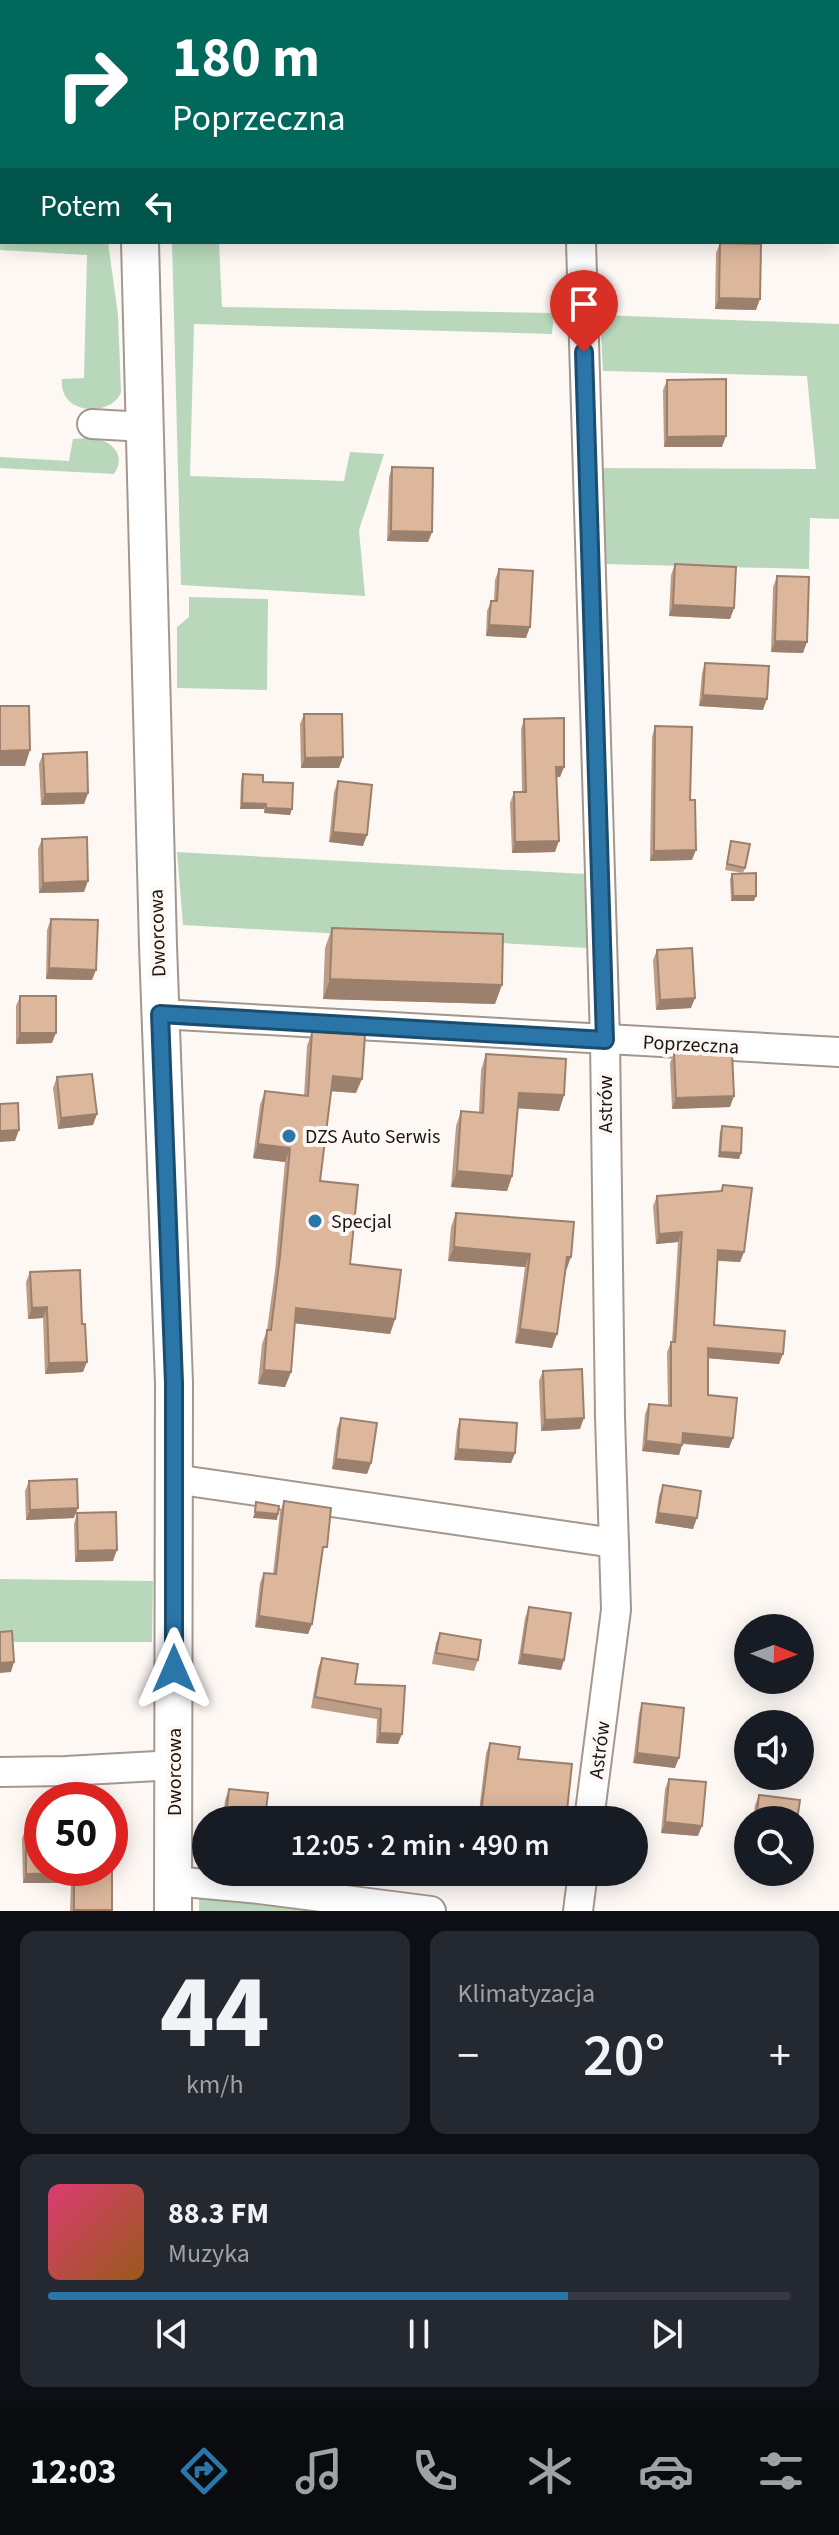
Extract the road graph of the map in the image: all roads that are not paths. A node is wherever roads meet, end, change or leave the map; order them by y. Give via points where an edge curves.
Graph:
1 (140, 244) edge
2 (581, 244) edge
3 (92, 424) dead end
4 (145, 427) junction
5 (160, 1014) junction
6 (605, 1040) junction
7 (839, 1052) edge
8 (174, 1479) junction
9 (614, 1543) junction
10 (175, 1765) junction
11 (0, 1772) edge
12 (591, 1806) edge
13 (581, 1886) edge
14 (173, 1896) edge
15 (431, 1911) edge
16 (578, 1911) edge

1 - 4 main road, Dworcowa
2 - 6 street, Astrów
3 - 4 street
4 - 5 main road, Dworcowa
5 - 6 street, Poprzeczna
5 - 8 main road, Dworcowa
6 - 7 street, Poprzeczna
6 - 9 street, Astrów
8 - 9 street
8 - 10 main road, Dworcowa
9 - 12 street, Astrów via 616,1610
10 - 11 street
10 - 14 main road, Dworcowa
13 - 16 street
14 - 15 street via 259,1889

